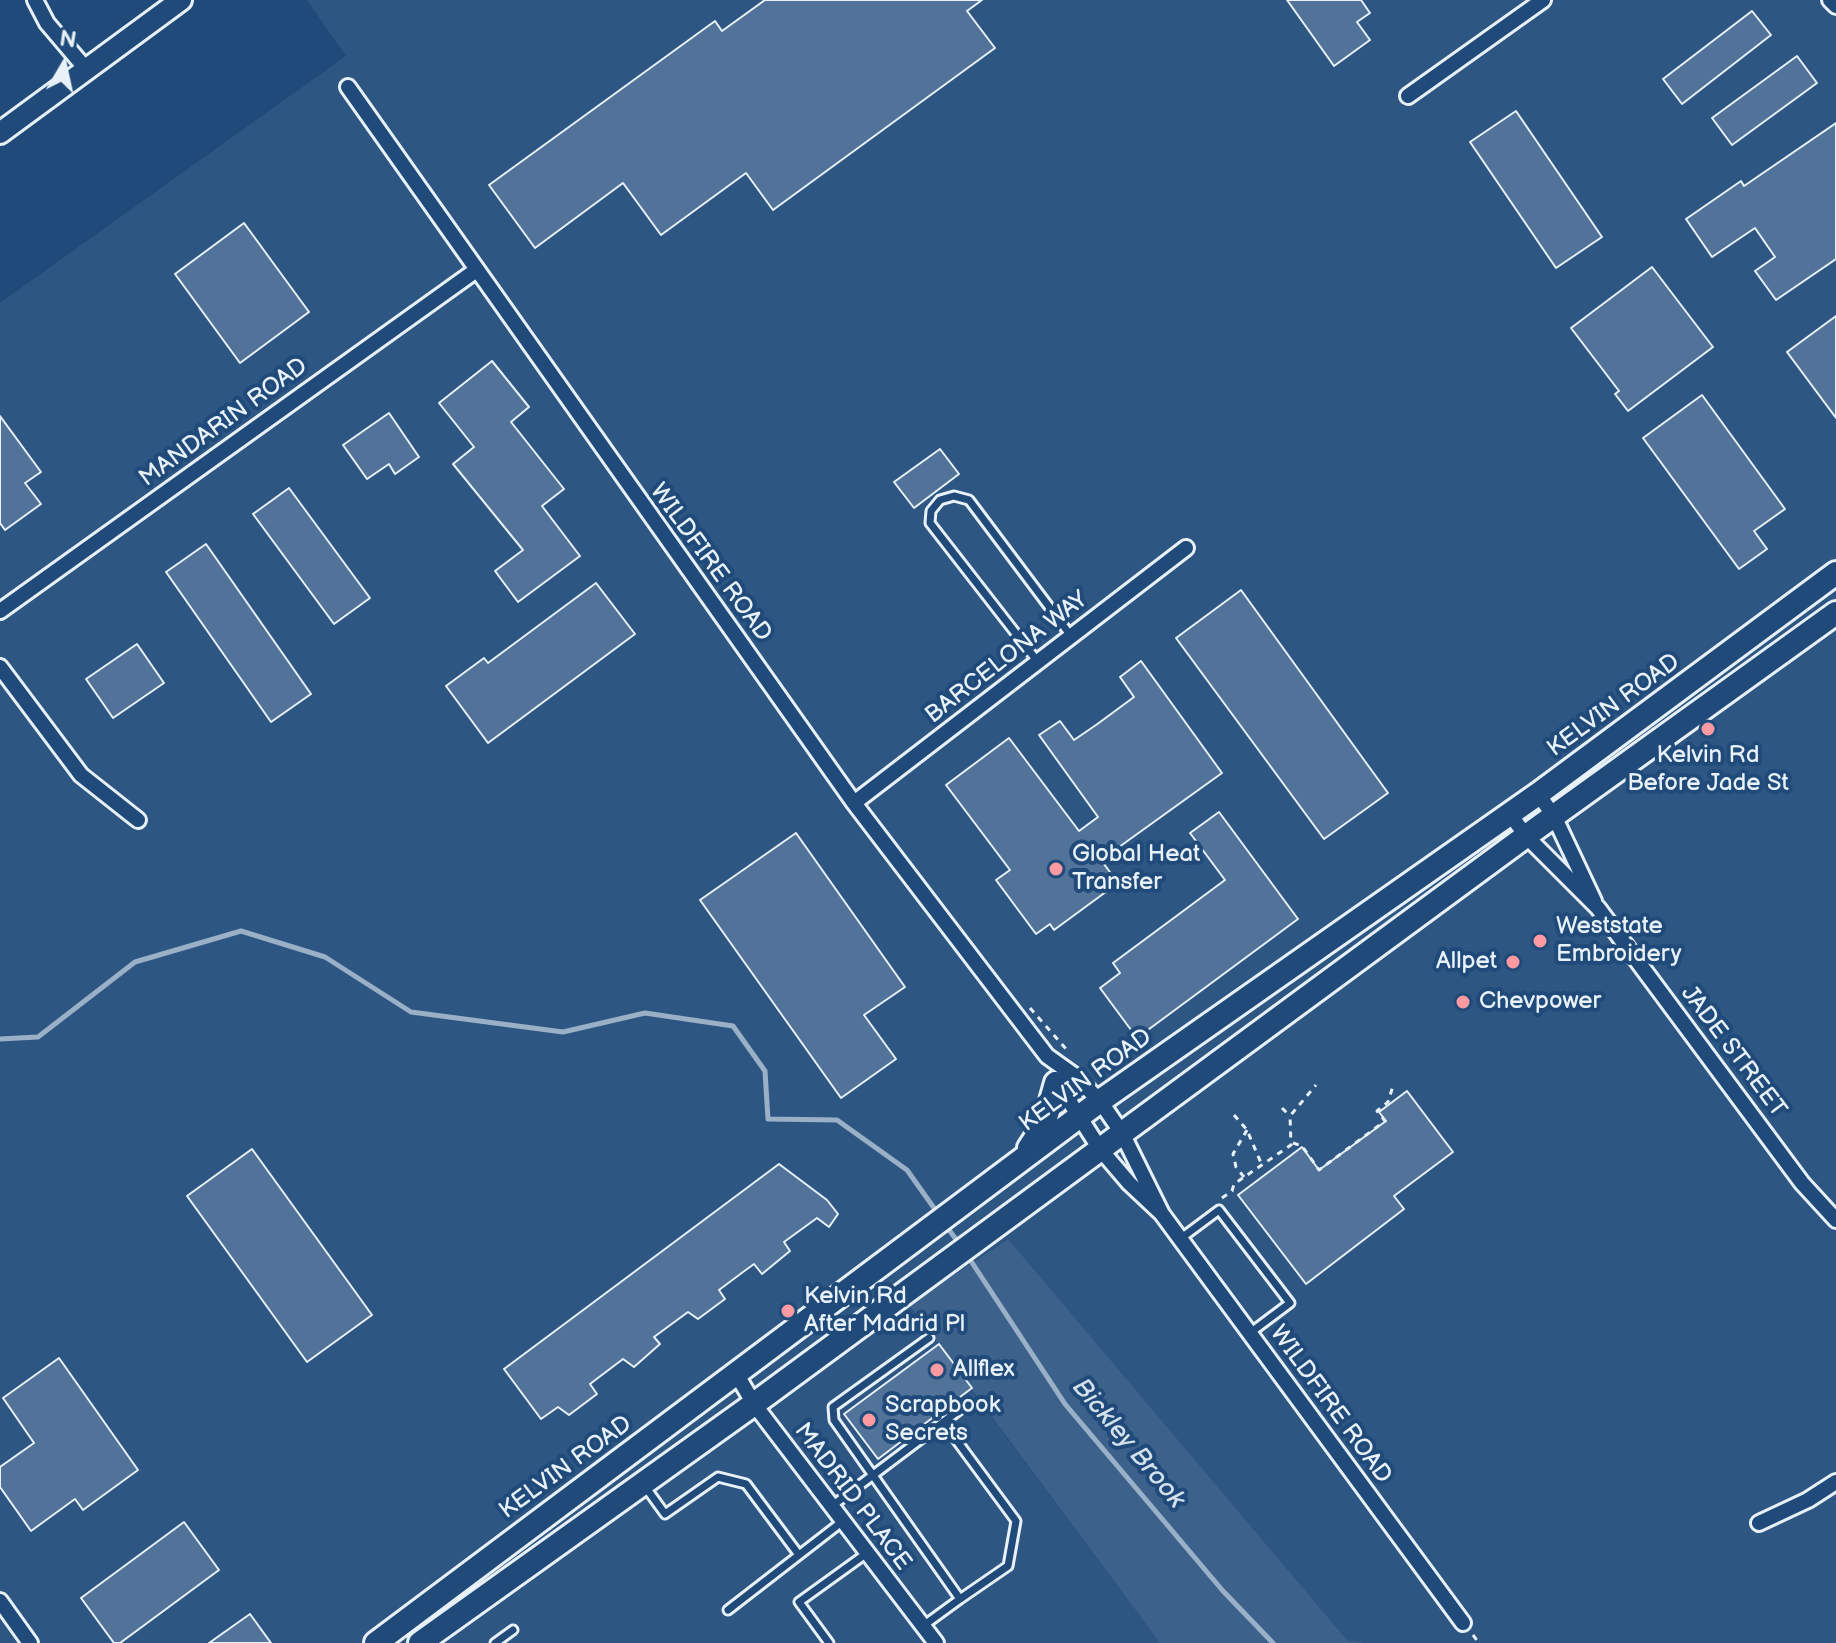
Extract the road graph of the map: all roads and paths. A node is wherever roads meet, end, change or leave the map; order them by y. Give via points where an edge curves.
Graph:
1 (35, 0) edge
2 (181, 0) edge
3 (1543, 0) edge
4 (1830, 0) edge
5 (1836, 6) edge
6 (86, 69) junction
7 (348, 87) dead end
8 (1408, 96) dead end
9 (0, 133) edge
10 (475, 271) junction
11 (1186, 548) dead end
12 (1836, 573) edge
13 (0, 611) edge
14 (1836, 613) edge
15 (1071, 636) junction
16 (1038, 662) junction
17 (0, 667) edge
18 (1667, 699) junction
19 (1715, 700) junction
20 (1538, 794) junction
21 (854, 803) junction
22 (1510, 814) junction
23 (1554, 816) junction
24 (138, 820) dead end
25 (1526, 836) junction
26 (1598, 908) junction
27 (1047, 1056) junction
28 (1056, 1083) junction
29 (1316, 1085) dead end
30 (1393, 1086) dead end
31 (1100, 1101) junction
32 (1282, 1108) dead end
33 (1234, 1115) dead end
34 (1290, 1116) junction
35 (1078, 1117) junction
36 (1247, 1130) junction
37 (1122, 1133) junction
38 (1293, 1143) junction
39 (1100, 1149) junction
40 (1022, 1159) junction
41 (1262, 1164) junction
42 (1244, 1177) junction
43 (1219, 1210) junction
44 (1162, 1214) junction
45 (1836, 1220) edge
46 (1180, 1239) junction
47 (1250, 1333) junction
48 (929, 1338) dead end
49 (737, 1375) junction
50 (970, 1402) dead end
51 (754, 1404) junction
52 (943, 1422) junction
53 (873, 1475) junction
54 (1836, 1482) edge
55 (643, 1483) junction
56 (832, 1506) junction
57 (545, 1517) junction
58 (843, 1521) junction
59 (1759, 1523) dead end
60 (563, 1540) junction
61 (867, 1553) junction
62 (799, 1555) junction
63 (960, 1599) junction
64 (0, 1601) edge
65 (728, 1610) dead end
66 (1463, 1623) dead end
67 (923, 1626) junction
68 (513, 1630) dead end
69 (30, 1643) edge
70 (376, 1643) edge
71 (420, 1643) edge
72 (495, 1643) edge
73 (829, 1643) edge
74 (936, 1643) edge

1 - 6 street via 47,23
2 - 6 street
3 - 8 street
4 - 5 street
6 - 9 street
7 - 10 street, WILDFIRE ROAD
10 - 13 street, MANDARIN ROAD
10 - 21 street, WILDFIRE ROAD
11 - 15 street, BARCELONA WAY
12 - 18 main road, KELVIN ROAD
14 - 19 main road
15 - 16 street, BARCELONA WAY
15 - 16 lane via 969,500 940,500 930,523
16 - 21 street, BARCELONA WAY
17 - 24 street via 81,775
18 - 19 main road via 1686,710
18 - 20 main road, KELVIN ROAD
19 - 23 main road
20 - 22 main road, KELVIN ROAD
20 - 23 street, JADE STREET
21 - 27 street, WILDFIRE ROAD
22 - 25 street, JADE STREET
22 - 31 main road, KELVIN ROAD
23 - 25 main road
23 - 26 street, JADE STREET
25 - 26 street, JADE STREET
25 - 37 main road
26 - 45 street, JADE STREET via 1802,1183
27 - 28 street, WILDFIRE ROAD
27 - 31 street, WILDFIRE ROAD
28 - 35 street, WILDFIRE ROAD
28 - 40 main road via 1044,1125
29 - 34 path
30 - 38 path via 1388,1102 1377,1111 1385,1121 1319,1170 1302,1146
31 - 35 main road, KELVIN ROAD
31 - 37 street, WILDFIRE ROAD
32 - 34 path
33 - 36 path
34 - 38 path
35 - 39 street, WILDFIRE ROAD
35 - 40 main road, KELVIN ROAD
36 - 41 path
36 - 42 path via 1233,1154
37 - 39 main road
37 - 44 street, WILDFIRE ROAD
38 - 41 path
39 - 44 street, WILDFIRE ROAD
39 - 51 main road
40 - 49 main road, KELVIN ROAD
41 - 42 path
42 - 43 path via 1222,1198
43 - 46 lane
43 - 47 lane via 1290,1303
44 - 46 street, WILDFIRE ROAD
46 - 47 street, WILDFIRE ROAD
47 - 66 street, WILDFIRE ROAD
48 - 53 lane via 833,1407 834,1420
49 - 51 street, MADRID PLACE
49 - 57 main road, KELVIN ROAD
50 - 52 lane
51 - 55 main road
51 - 56 street, MADRID PLACE
52 - 53 lane
52 - 63 lane via 1016,1521 1008,1566
53 - 56 lane
53 - 63 lane
54 - 59 street
55 - 60 main road
55 - 62 lane via 665,1514 718,1477 746,1484
56 - 58 street, MADRID PLACE
57 - 60 main road
57 - 70 main road, KELVIN ROAD
58 - 61 street, MADRID PLACE
58 - 62 lane
60 - 71 main road
61 - 67 street, MADRID PLACE
61 - 73 lane via 799,1602
62 - 65 lane
63 - 67 lane
64 - 69 street
67 - 74 street, MADRID PLACE
68 - 72 lane

